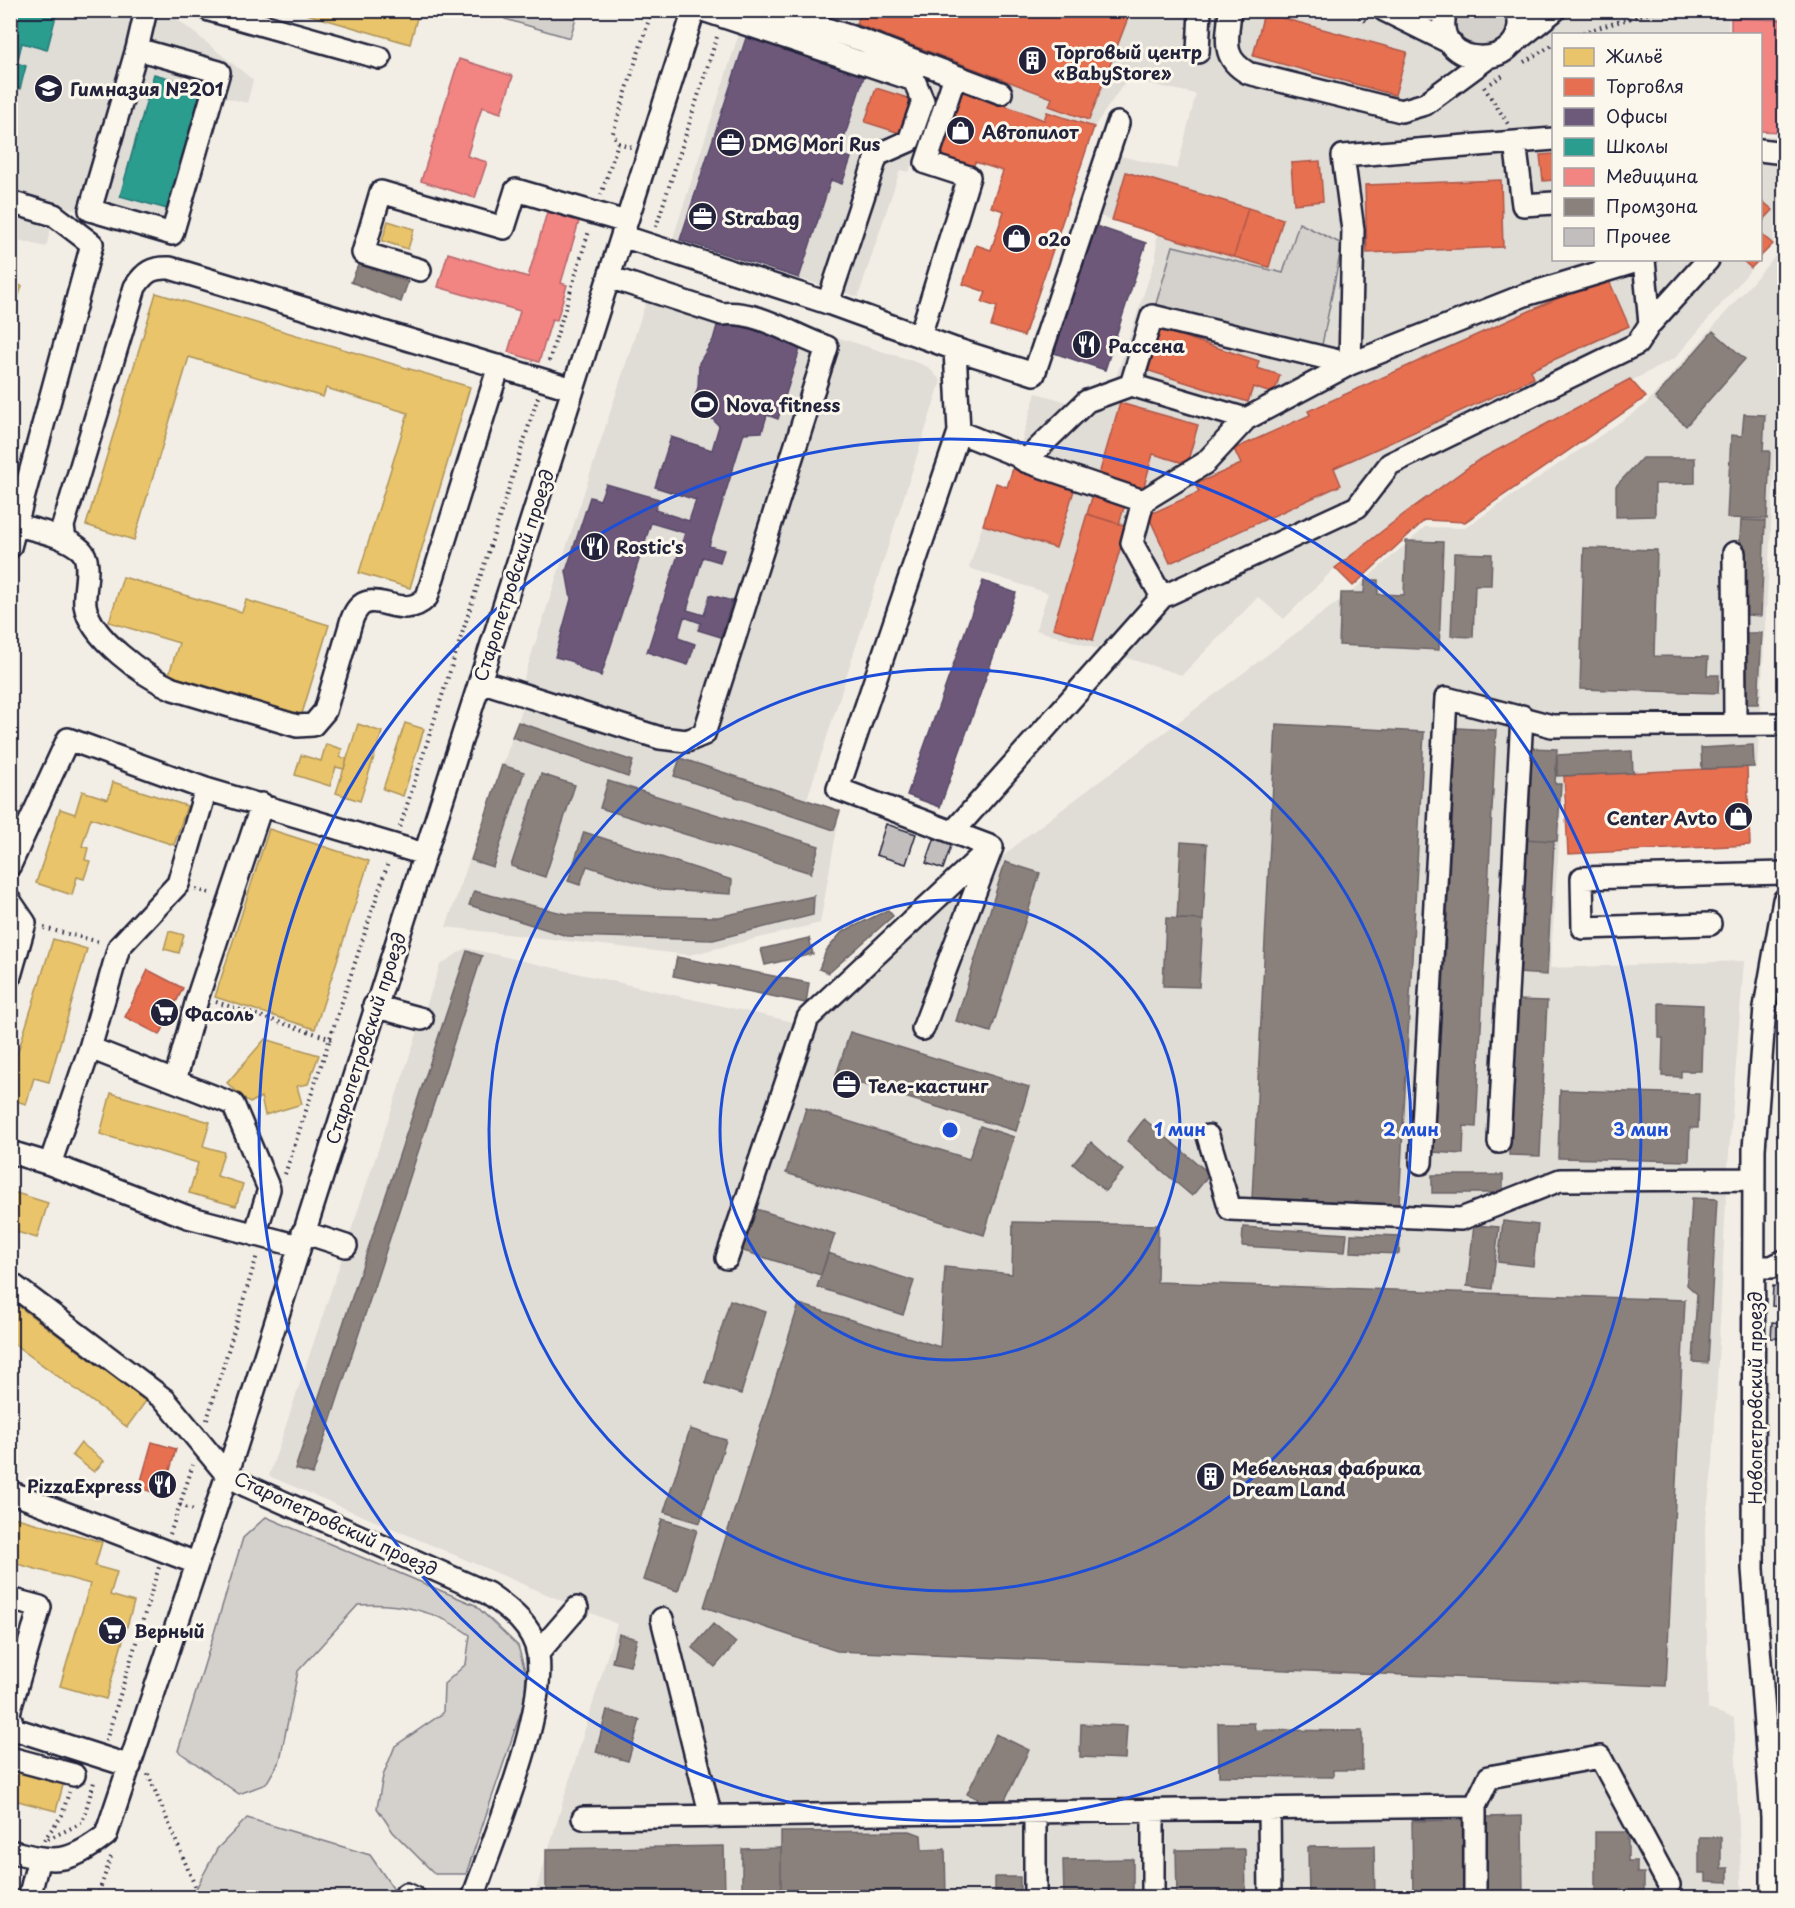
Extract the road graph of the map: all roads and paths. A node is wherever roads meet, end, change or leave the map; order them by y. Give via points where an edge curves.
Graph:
1 (146, 10) edge
2 (210, 10) edge
3 (652, 10) edge
4 (694, 10) edge
5 (703, 10) edge
6 (767, 10) edge
7 (1200, 10) edge
8 (1230, 10) edge
9 (1434, 10) edge
10 (1446, 10) edge
11 (1517, 10) edge
12 (1555, 10) edge
13 (1659, 10) edge
14 (1384, 11) edge
15 (723, 17) junction
16 (808, 17) edge
17 (1581, 33) edge
18 (1451, 43) junction
19 (1510, 46) junction
20 (137, 49) junction
21 (1198, 52) dead end
22 (380, 58) dead end
23 (1486, 59) junction
24 (955, 76) junction
25 (1484, 87) dead end
26 (1000, 93) dead end
27 (1118, 123) dead end
28 (1512, 133) junction
29 (1552, 139) edge
30 (1762, 150) edge
31 (1785, 153) edge
32 (10, 202) edge
33 (1552, 203) edge
34 (595, 213) junction
35 (624, 229) junction
36 (650, 245) junction
37 (1640, 261) edge
38 (1643, 261) edge
39 (1707, 261) edge
40 (420, 270) dead end
41 (609, 277) junction
42 (828, 303) junction
43 (1650, 324) junction
44 (920, 336) junction
45 (955, 349) junction
46 (1350, 364) junction
47 (499, 366) junction
48 (543, 380) junction
49 (1131, 385) junction
50 (573, 388) junction
51 (1246, 419) junction
52 (959, 432) junction
53 (1025, 461) junction
54 (1143, 501) junction
55 (17, 525) junction
56 (66, 539) junction
57 (10, 547) edge
58 (1734, 553) dead end
59 (1162, 597) junction
60 (480, 681) junction
61 (1522, 716) junction
62 (1735, 724) junction
63 (1785, 724) edge
64 (206, 789) junction
65 (262, 804) junction
66 (953, 832) junction
67 (394, 845) junction
68 (992, 847) junction
69 (424, 854) junction
70 (10, 865) edge
71 (1785, 873) edge
72 (178, 884) junction
73 (230, 900) junction
74 (1785, 900) edge
75 (10, 901) edge
76 (26, 923) junction
77 (1710, 924) dead end
78 (119, 947) junction
79 (10, 976) edge
80 (198, 996) junction
81 (374, 1006) junction
82 (422, 1019) dead end
83 (923, 1029) dead end
84 (332, 1039) junction
85 (90, 1048) junction
86 (175, 1081) junction
87 (1208, 1136) dead end
88 (1499, 1142) dead end
89 (10, 1152) edge
90 (1421, 1163) dead end
91 (50, 1164) junction
92 (1754, 1179) junction
93 (281, 1185) dead end
94 (259, 1236) junction
95 (301, 1239) junction
96 (346, 1246) dead end
97 (727, 1258) dead end
98 (1785, 1261) edge
99 (1754, 1267) junction
100 (10, 1283) edge
101 (200, 1443) junction
102 (227, 1475) junction
103 (10, 1492) edge
104 (163, 1553) junction
105 (196, 1563) junction
106 (10, 1599) edge
107 (577, 1608) dead end
108 (662, 1619) dead end
109 (538, 1653) junction
110 (10, 1709) edge
111 (10, 1717) edge
112 (101, 1757) junction
113 (10, 1758) edge
114 (137, 1765) junction
115 (74, 1775) junction
116 (94, 1781) junction
117 (1474, 1806) junction
118 (1269, 1811) junction
119 (1153, 1812) junction
120 (1035, 1813) junction
121 (711, 1817) junction
122 (582, 1818) dead end
123 (33, 1838) dead end
124 (41, 1850) junction
125 (10, 1851) edge
126 (1669, 1885) dead end
127 (29, 1898) edge
128 (200, 1898) edge
129 (473, 1898) edge
130 (1035, 1898) edge
131 (1153, 1898) edge
132 (1270, 1898) edge
133 (1475, 1898) edge
134 (1772, 1898) edge

1 - 20 street
2 - 22 street
3 - 34 path via 613,133 618,143
4 - 35 street, Старопетровский проезд
5 - 15 street
6 - 16 street
7 - 21 street
8 - 23 street via 1228,53 1248,73 1401,111 1425,104
9 - 14 street via 1401,14
10 - 18 street via 1444,30
11 - 19 street via 1517,32
12 - 19 street
13 - 17 path
14 - 18 street
15 - 36 path
15 - 42 street via 914,80 923,101 909,141 877,155
16 - 24 street
18 - 23 street via 1471,58
19 - 23 street
20 - 20 street via 219,72 172,234 90,210
24 - 26 street
24 - 44 street via 926,163 969,177
25 - 28 path
27 - 45 street via 1034,374
28 - 29 street
28 - 33 street via 1523,205
28 - 46 street via 1343,156 1353,230
30 - 31 street
32 - 55 street via 54,215 92,244
34 - 35 street
34 - 40 street via 516,190 504,228 381,192 363,253
34 - 48 path
35 - 36 street
35 - 41 street, Старопетровский проезд
36 - 42 street
37 - 46 street via 1526,295
38 - 43 street
39 - 43 street
41 - 50 street, Старопетровский проезд
41 - 60 street via 722,314 735,312 789,329 802,339 827,347 704,734 687,741 660,738
42 - 44 street
43 - 59 street via 1637,344 1390,464 1357,507
44 - 45 street
45 - 52 street
46 - 49 street via 1152,316
46 - 51 street
47 - 48 street
47 - 56 street via 157,267 144,274 135,287 63,526
47 - 56 street via 427,597 404,609 376,601 359,607 324,711 313,725 297,726 173,689 117,651 91,623 85,605 86,558
48 - 50 street
48 - 67 path
49 - 51 street
49 - 53 street via 1088,401
50 - 60 street, Старопетровский проезд
51 - 54 street via 1205,463
52 - 53 street
52 - 66 street via 838,789
53 - 54 street
54 - 59 street via 1132,543
55 - 56 street
55 - 57 street
58 - 62 street
59 - 66 street
60 - 69 street, Старопетровский проезд
61 - 62 street via 1552,726
61 - 88 street
61 - 90 street via 1446,698
62 - 63 street
64 - 65 street
64 - 70 street via 68,739
64 - 72 street
65 - 67 street via 355,823
65 - 73 street
66 - 68 street
67 - 69 street
67 - 84 path
68 - 83 street
68 - 97 street via 808,1018
69 - 81 street, Старопетровский проезд
71 - 77 street via 1582,878 1583,928
72 - 73 path
72 - 78 street
73 - 80 street
74 - 92 street, Новопетровский проезд via 1765,1007
75 - 76 street
76 - 78 path
76 - 79 street
78 - 85 street
80 - 84 path
80 - 86 street
81 - 82 street
81 - 95 street, Старопетровский проезд
84 - 93 path
85 - 86 street
85 - 91 street
86 - 94 street via 233,1104 269,1189
87 - 92 street via 1230,1209 1461,1219 1560,1180
89 - 91 street
91 - 94 street via 188,1217
92 - 99 street, Новопетровский проезд
94 - 95 street
94 - 101 path
95 - 96 street
95 - 102 street, Старопетровский проезд
98 - 99 street via 1772,1267
99 - 134 street, Новопетровский проезд via 1753,1569 1772,1817
100 - 101 street via 165,1400
101 - 102 street
101 - 104 path
102 - 105 street
102 - 109 street, Старопетровский проезд via 487,1593 511,1609
103 - 104 street
104 - 105 street
104 - 112 path
105 - 114 street
106 - 110 street via 40,1607
107 - 109 street
108 - 121 street
109 - 129 street, Старопетровский проезд via 539,1689 525,1746
111 - 112 street via 14,1729
112 - 114 street
112 - 116 path
113 - 115 street
114 - 124 street via 106,1835 83,1853 54,1860
114 - 128 path
115 - 116 path
115 - 124 path via 62,1815
116 - 124 path via 82,1823
117 - 118 street
117 - 126 street via 1489,1777 1600,1757
117 - 133 street
118 - 119 street
118 - 132 street
119 - 120 street
119 - 131 street
120 - 121 street
120 - 130 street
121 - 122 street
123 - 124 path
124 - 125 street
124 - 127 street

